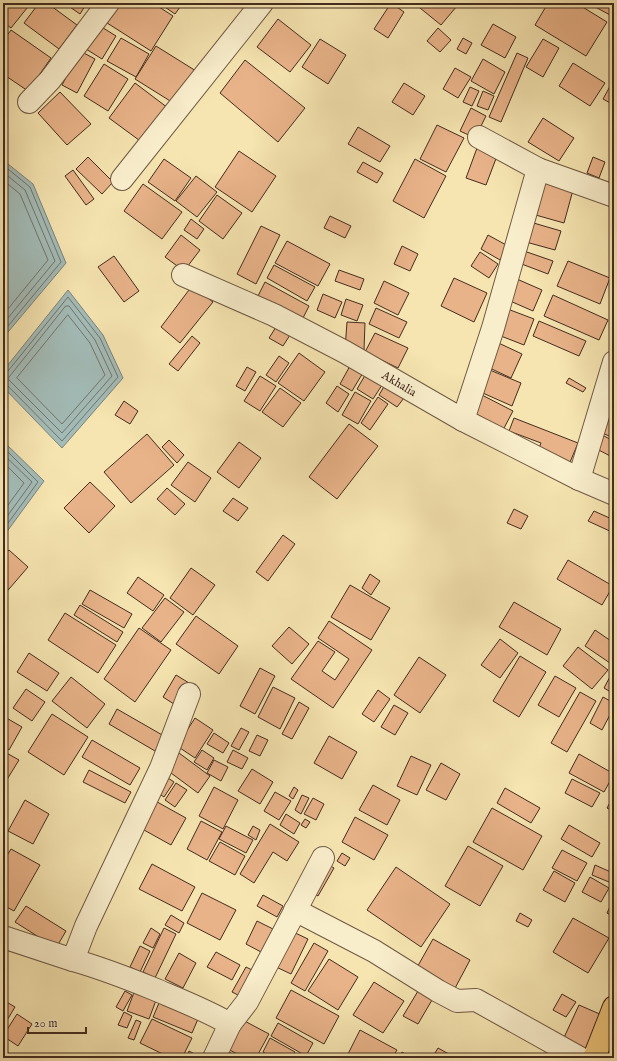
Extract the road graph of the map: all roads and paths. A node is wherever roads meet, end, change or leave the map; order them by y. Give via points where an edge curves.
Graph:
1 (108, 3) edge
2 (262, 3) edge
3 (29, 102) dead end
4 (479, 138) dead end
5 (538, 169) junction
6 (122, 179) dead end
7 (614, 196) edge
8 (183, 275) dead end
9 (614, 362) edge
10 (463, 420) junction
11 (579, 479) junction
12 (614, 494) edge
13 (189, 694) dead end
14 (323, 858) dead end
15 (295, 910) junction
16 (3, 937) edge
17 (73, 960) junction
18 (614, 1007) edge
19 (230, 1024) junction
20 (214, 1058) edge
21 (580, 1058) edge
22 (594, 1058) edge

1 - 3 street via 50,80
2 - 6 street
4 - 5 street
5 - 7 street
5 - 10 street via 493,328
8 - 10 street, Akhalia via 274,315 345,352
9 - 11 street
10 - 11 street, Akhalia
11 - 12 street, Akhalia
13 - 17 street via 161,768 86,926
14 - 15 street
15 - 19 street via 247,1002
15 - 21 street via 374,951 457,1001 476,1000
16 - 17 street
17 - 19 street via 95,966 178,999
18 - 22 main road
19 - 20 street

